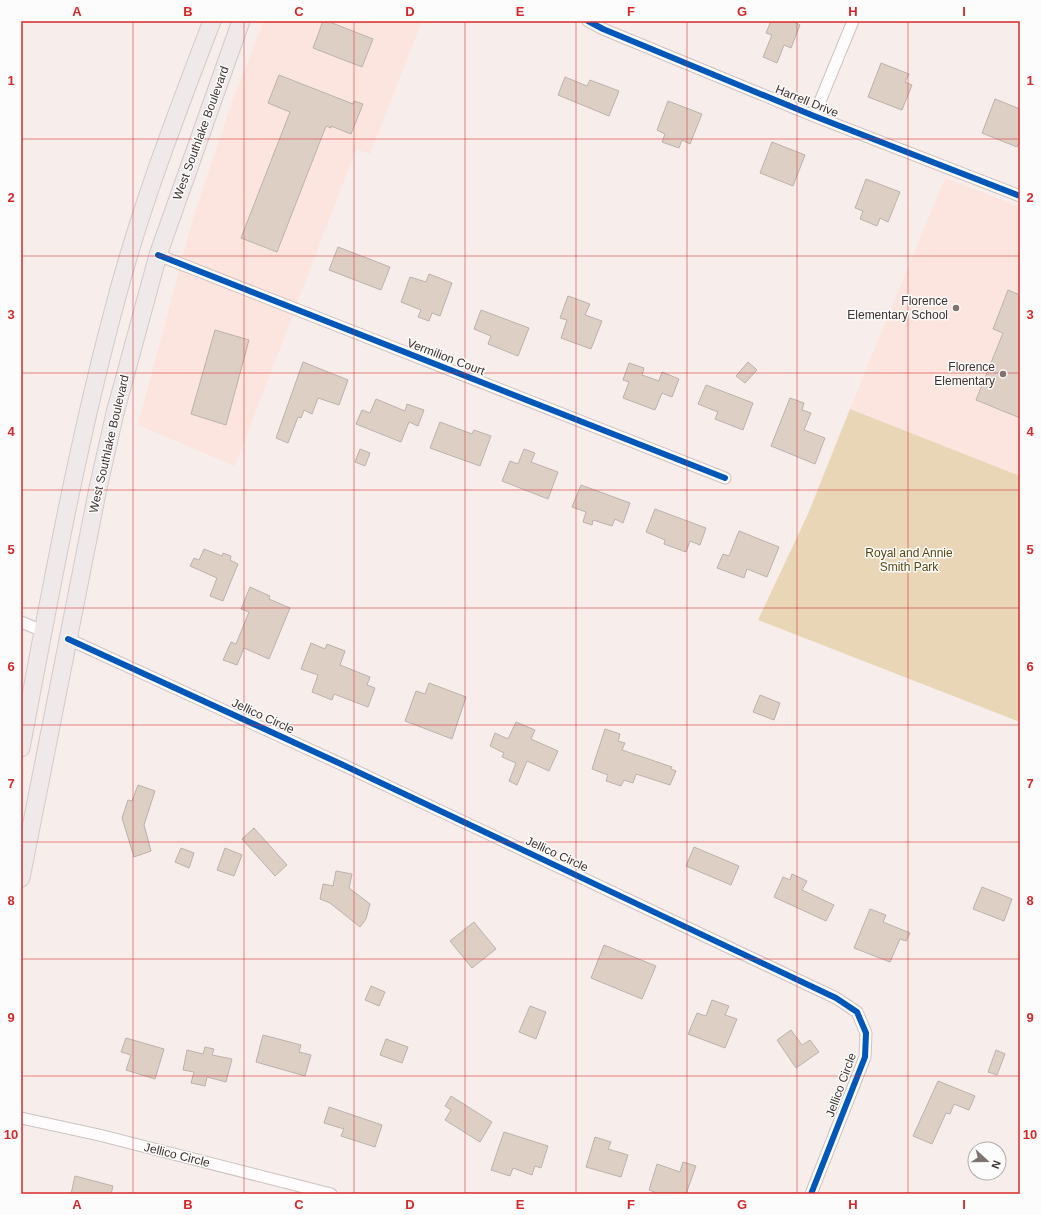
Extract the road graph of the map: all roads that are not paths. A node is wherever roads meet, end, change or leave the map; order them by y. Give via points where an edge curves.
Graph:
1 (212, 21) edge
2 (241, 21) edge
3 (588, 21) edge
4 (853, 21) edge
5 (814, 116) junction
6 (1020, 196) edge
7 (158, 255) junction
8 (725, 478) dead end
9 (21, 622) edge
10 (43, 631) junction
11 (68, 639) junction
12 (21, 748) edge
13 (21, 878) edge
14 (21, 1118) edge
15 (332, 1194) edge
16 (811, 1194) edge

1 - 10 main road via 156,174 118,292 74,476
2 - 7 main road, West Southlake Boulevard
3 - 5 street, Harrell Drive
4 - 5 street
5 - 6 street, Harrell Drive
7 - 8 street, Vermilion Court
7 - 11 main road, West Southlake Boulevard via 115,412
9 - 10 street
10 - 11 main road
10 - 12 main road
11 - 13 main road, West Southlake Boulevard
11 - 16 street, Jellico Circle via 836,998 857,1012 866,1033 865,1057
14 - 15 street, Jellico Circle via 99,1135

